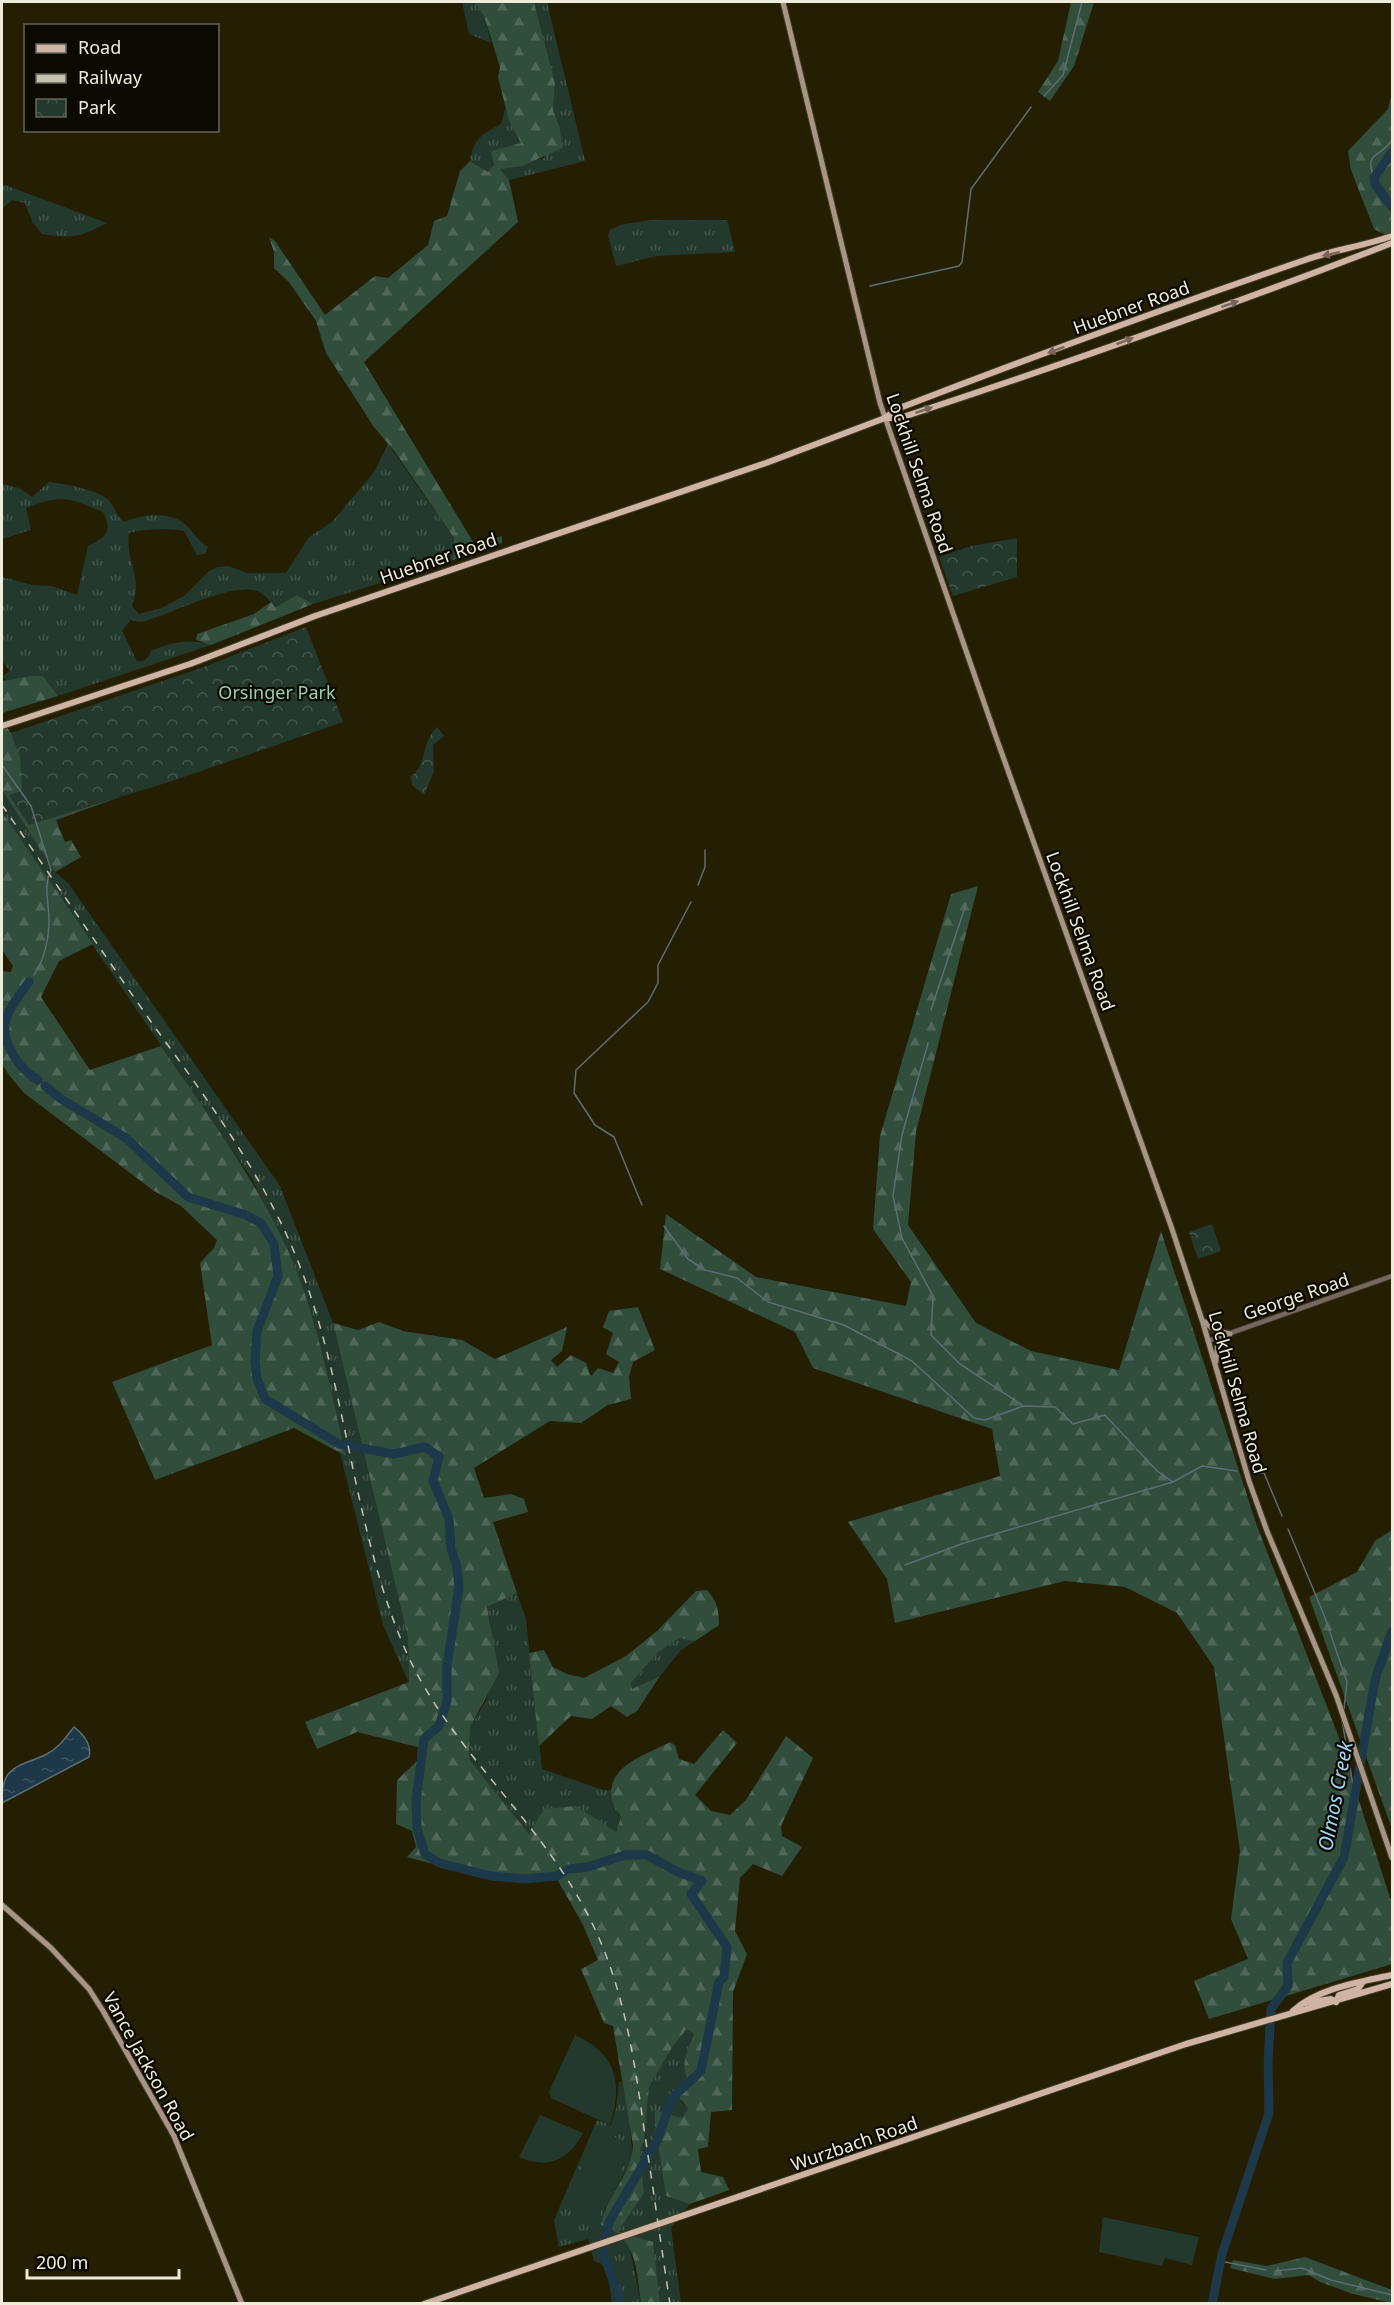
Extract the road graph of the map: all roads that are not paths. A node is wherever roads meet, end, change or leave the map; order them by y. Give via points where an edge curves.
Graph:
1 (783, 2) edge
2 (1391, 239) edge
3 (1170, 309) junction
4 (1175, 322) junction
5 (885, 418) junction
6 (2, 726) edge
7 (1392, 1276) edge
8 (1199, 1310) junction
9 (1230, 1334) junction
10 (1208, 1341) junction
11 (1215, 1365) junction
12 (1392, 1858) edge
13 (2, 1905) edge
14 (1392, 1975) edge
15 (1363, 1982) junction
16 (1392, 1984) edge
17 (1336, 2002) junction
18 (1302, 2003) junction
19 (1293, 2011) junction
20 (242, 2304) edge
21 (424, 2304) edge

1 - 5 main road, Lockhill Selma Road
2 -> 3 main road, Huebner Road via 1310,258
4 -> 2 main road, Huebner Road via 1251,297
3 - 4 main road
3 -> 5 main road, Huebner Road via 914,402
5 -> 4 main road, Huebner Road via 900,418
5 - 6 main road, Huebner Road via 766,463 315,616 190,664
5 - 8 main road, Lockhill Selma Road
7 - 9 street, George Road
8 - 9 main road via 1211,1329
8 - 10 main road, Lockhill Selma Road
9 - 10 street, George Road
9 - 11 main road via 1218,1341
10 - 11 main road, Lockhill Selma Road
11 - 12 main road, Lockhill Selma Road via 1249,1481 1336,1695
13 - 20 main road, Vance Jackson Road via 51,1947 89,1989 103,2011 174,2136
14 - 15 main road, Wurzbach Road
15 - 17 main road via 1358,1989 1337,1996
15 - 18 main road, Wurzbach Road
16 - 17 main road, Wurzbach Road
17 - 18 main road via 1331,1999
17 - 19 main road, Wurzbach Road
18 - 19 main road, Wurzbach Road
19 - 21 main road, Wurzbach Road

